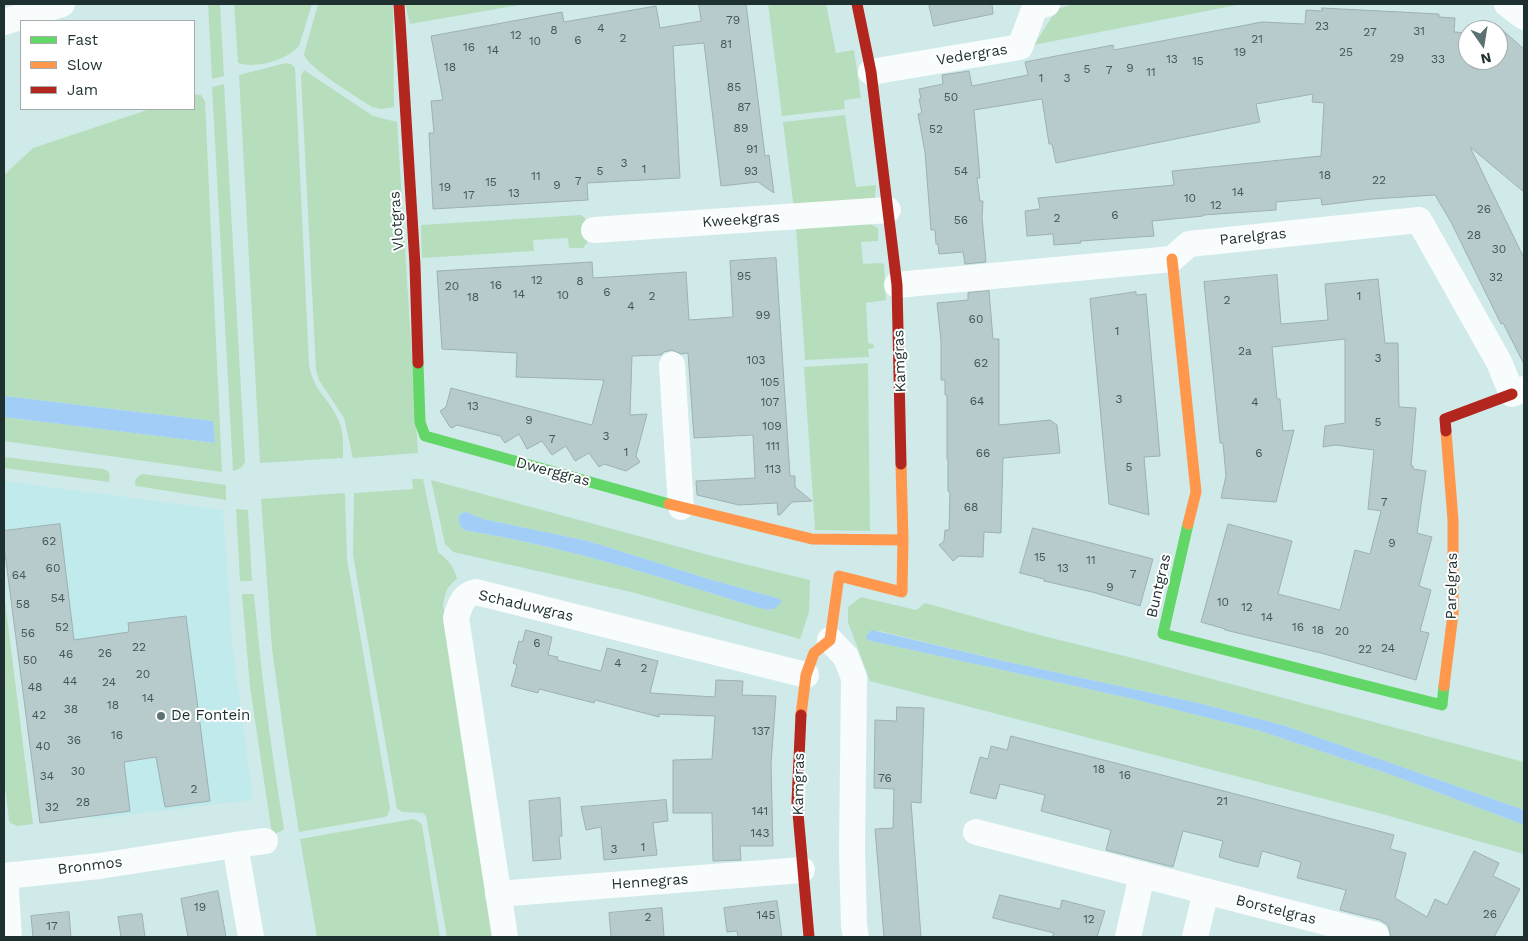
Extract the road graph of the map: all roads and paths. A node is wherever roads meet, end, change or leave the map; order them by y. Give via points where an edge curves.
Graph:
1 (62, 4) edge
2 (400, 4) edge
3 (858, 4) edge
4 (1047, 4) edge
5 (1507, 4) edge
6 (1524, 18) edge
7 (4, 22) edge
8 (871, 72) junction
9 (888, 210) junction
10 (594, 230) dead end
11 (1172, 259) junction
12 (897, 286) junction
13 (672, 365) dead end
14 (1518, 392) edge
15 (426, 436) joint
16 (681, 507) junction
17 (903, 540) junction
18 (830, 640) junction
19 (806, 675) junction
20 (1442, 705) joint
21 (976, 832) dead end
22 (265, 841) dead end
23 (235, 845) junction
24 (802, 870) junction
25 (1142, 875) junction
26 (1206, 891) junction
27 (498, 894) junction
28 (1376, 935) dead end
29 (9, 937) edge
30 (251, 937) edge
31 (505, 937) edge
32 (809, 937) edge
33 (856, 937) edge
34 (1128, 937) edge
35 (1194, 937) edge

1 - 7 street
2 - 15 street, Vlotgras via 415,265 420,422
3 - 8 street, Kamgras
4 - 8 street, Vedergras via 1036,8 1020,47
5 - 6 street
8 - 9 street, Kamgras
9 - 10 street, Kweekgras
9 - 12 street, Kamgras
11 - 12 street
11 - 14 street, Parelgras via 1189,244 1419,220
11 - 20 street, Buntgras via 1196,492 1163,634
12 - 17 street, Kamgras
13 - 16 street
14 - 20 street, Parelgras via 1445,419 1453,520 1453,614
15 - 16 street, Dwerggras
16 - 17 street, Dwerggras via 812,539
17 - 18 street, Kamgras via 902,592 839,576
18 - 19 street, Kamgras via 814,653
18 - 33 street via 846,657 854,678 852,851
19 - 24 street, Kamgras via 797,802
19 - 27 street, Schaduwgras via 476,592 469,594 461,602 456,618
21 - 25 street, Borstelgras
22 - 23 street, Bronmos
23 - 29 street, Bronmos via 99,866 5,876
23 - 30 street
24 - 27 street, Hennegras
24 - 32 street, Kamgras
25 - 26 street, Borstelgras
25 - 34 street
26 - 28 street, Borstelgras
26 - 35 street
27 - 31 street, Schaduwgras

